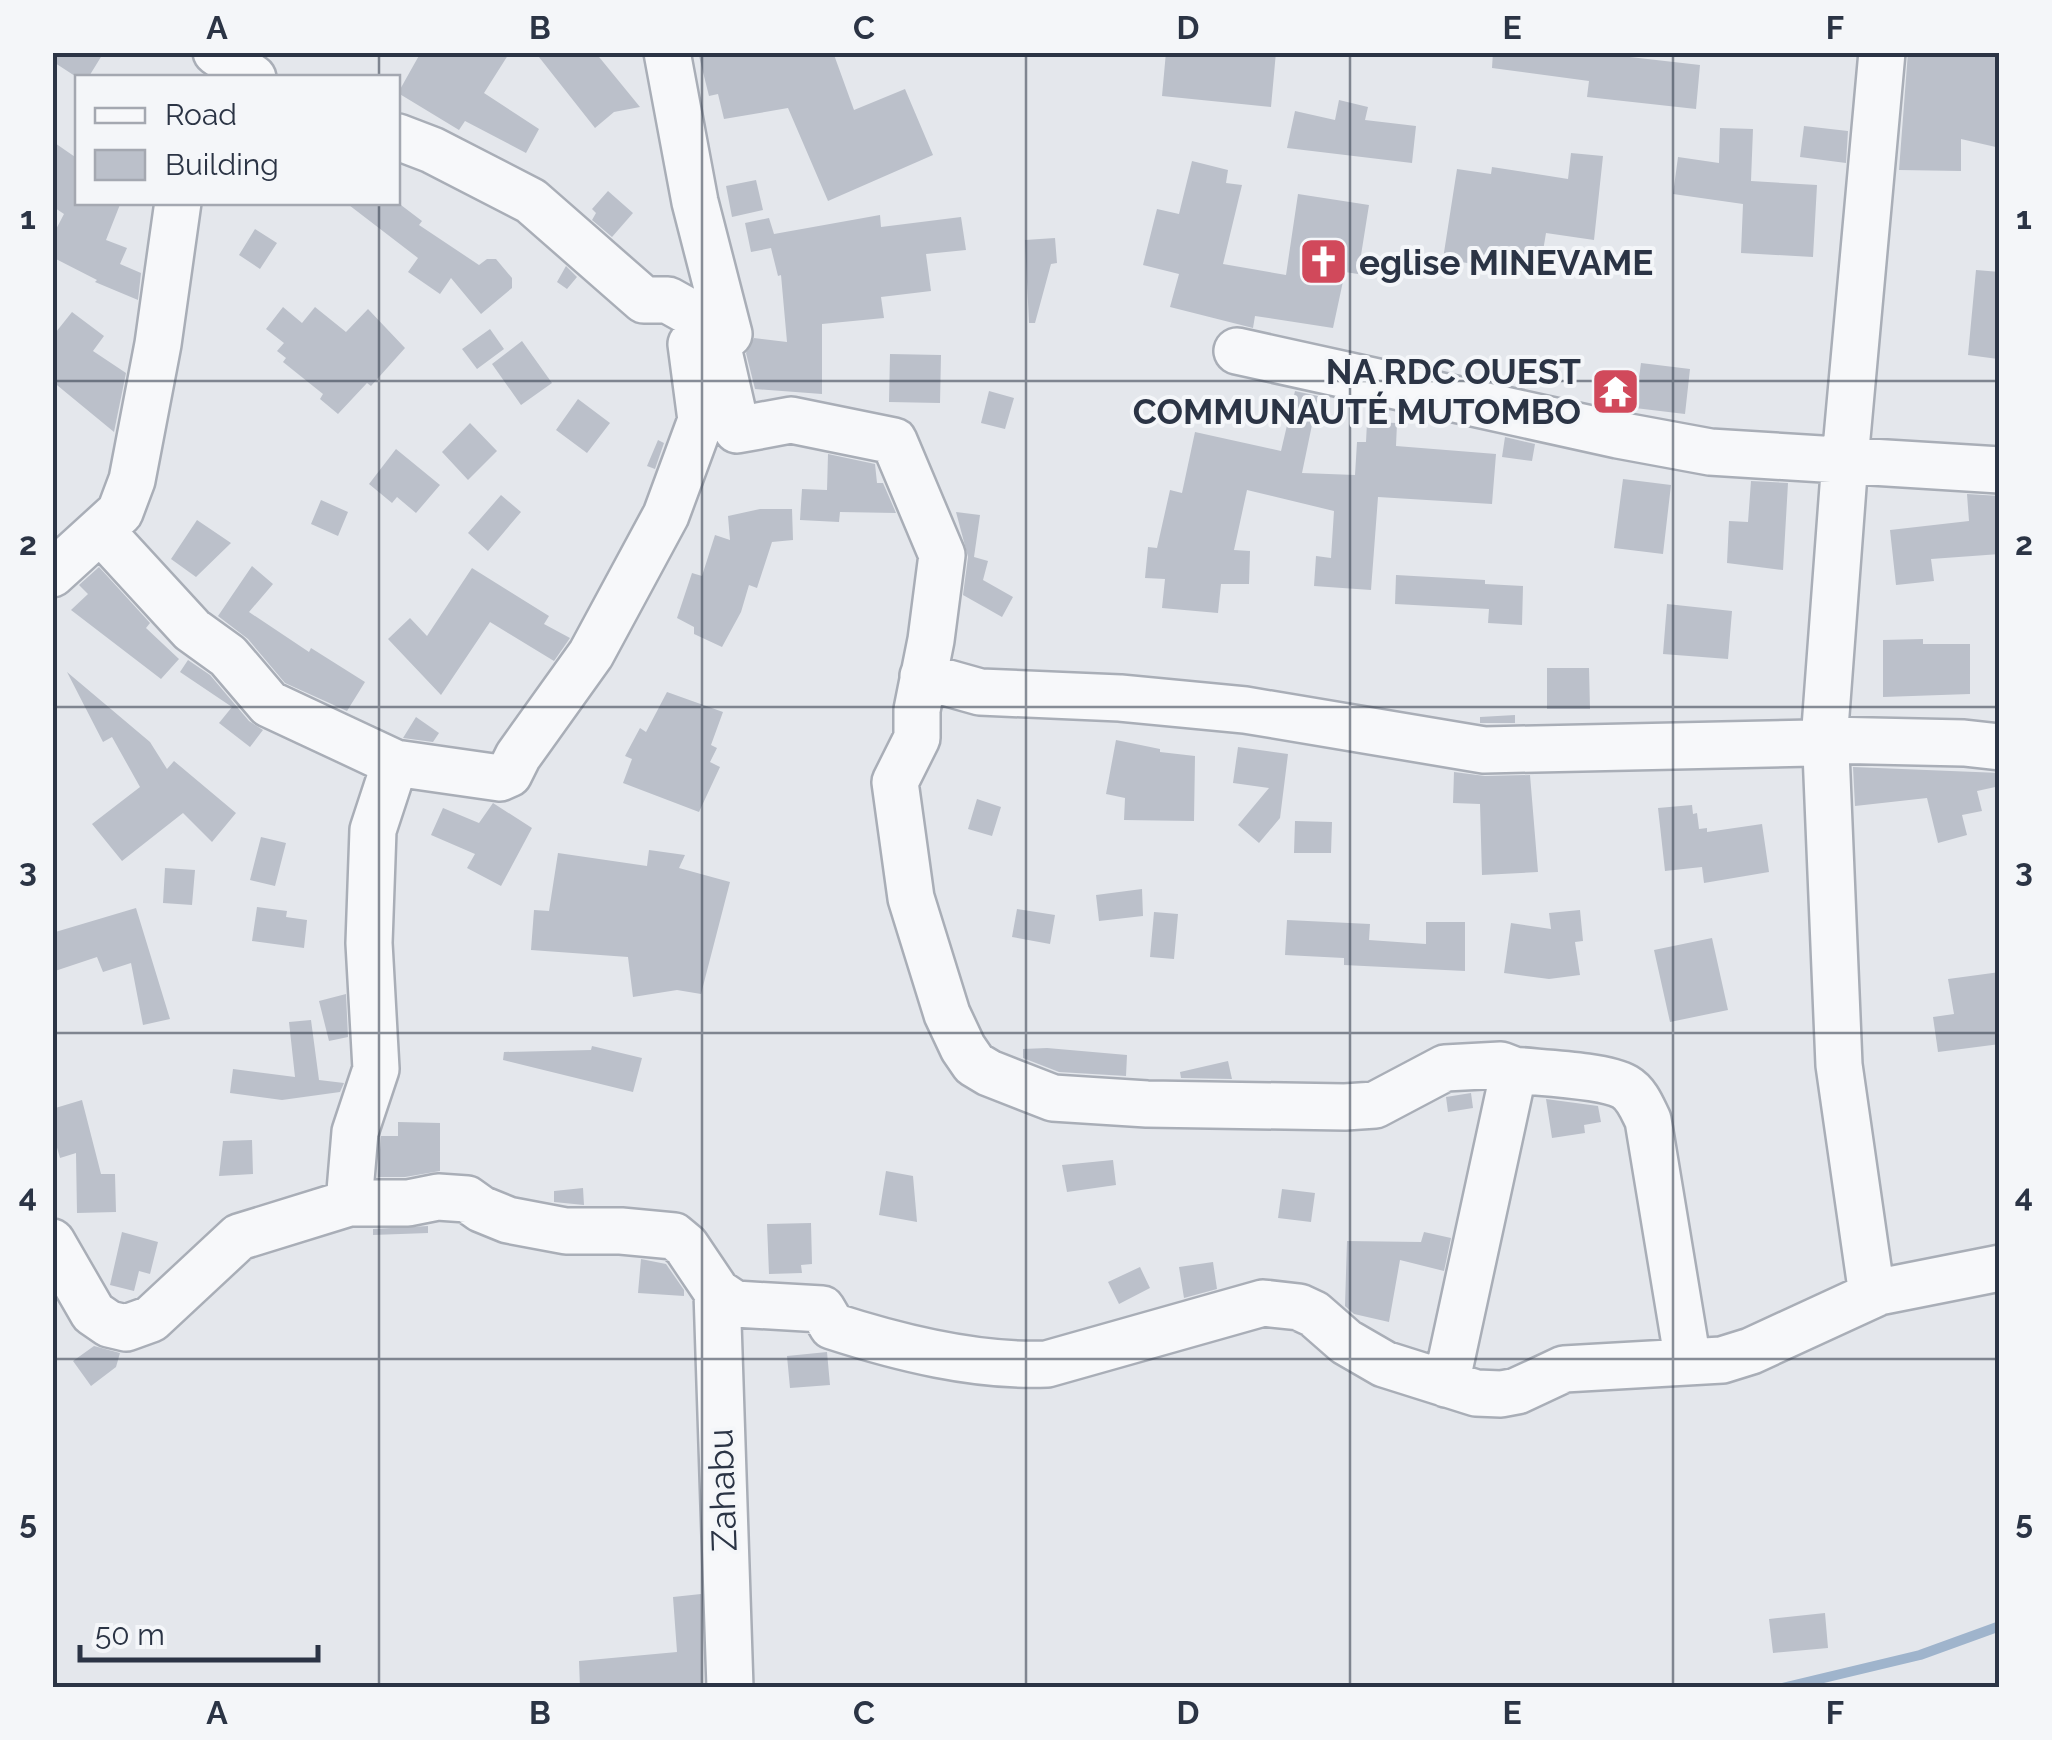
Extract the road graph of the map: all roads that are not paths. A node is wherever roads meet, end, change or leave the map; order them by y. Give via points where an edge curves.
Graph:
1 (216, 52) edge
2 (667, 52) edge
3 (1882, 52) edge
4 (249, 75) edge
5 (400, 138) edge
6 (178, 205) edge
7 (1237, 351) dead end
8 (1844, 460) junction
9 (2000, 470) edge
10 (101, 532) junction
11 (52, 574) edge
12 (923, 676) junction
13 (1826, 740) junction
14 (2000, 747) edge
15 (394, 764) junction
16 (1514, 1070) junction
17 (349, 1202) junction
18 (52, 1242) edge
19 (2000, 1268) edge
20 (717, 1292) junction
21 (1872, 1295) junction
22 (1688, 1362) junction
23 (1446, 1384) junction
24 (730, 1688) edge

1 - 4 street
2 - 5 street via 728,334 668,300 644,300 531,201
3 - 8 street
6 - 10 street via 142,441 120,512
7 - 8 street via 1710,452
8 - 9 street
8 - 13 street
10 - 11 street
10 - 15 street via 269,704
12 - 13 street via 980,692 1245,710 1484,750
12 - 15 street via 942,555 894,441 791,420 737,430 717,343 691,344 701,420 666,515 592,654 509,774
12 - 16 street via 917,738 895,782 911,898 947,1014 974,1064 1053,1098 1345,1107 1374,1105 1446,1068
13 - 14 street
13 - 21 street via 1839,1064
15 - 17 street via 373,830 368,942 376,1069 354,1132
16 - 22 street via 1611,1082 1636,1098 1648,1120
16 - 23 street
17 - 18 street via 239,1238 151,1320 126,1328 93,1312
17 - 20 street via 408,1204 438,1196 566,1231 674,1236
19 - 21 street
20 - 23 street via 735,1304 822,1309 832,1326 886,1343 1018,1365 1048,1364 1282,1303 1314,1314 1384,1364
20 - 24 street, Zahabu
21 - 22 street via 1751,1351
22 - 23 street via 1564,1369 1501,1394

